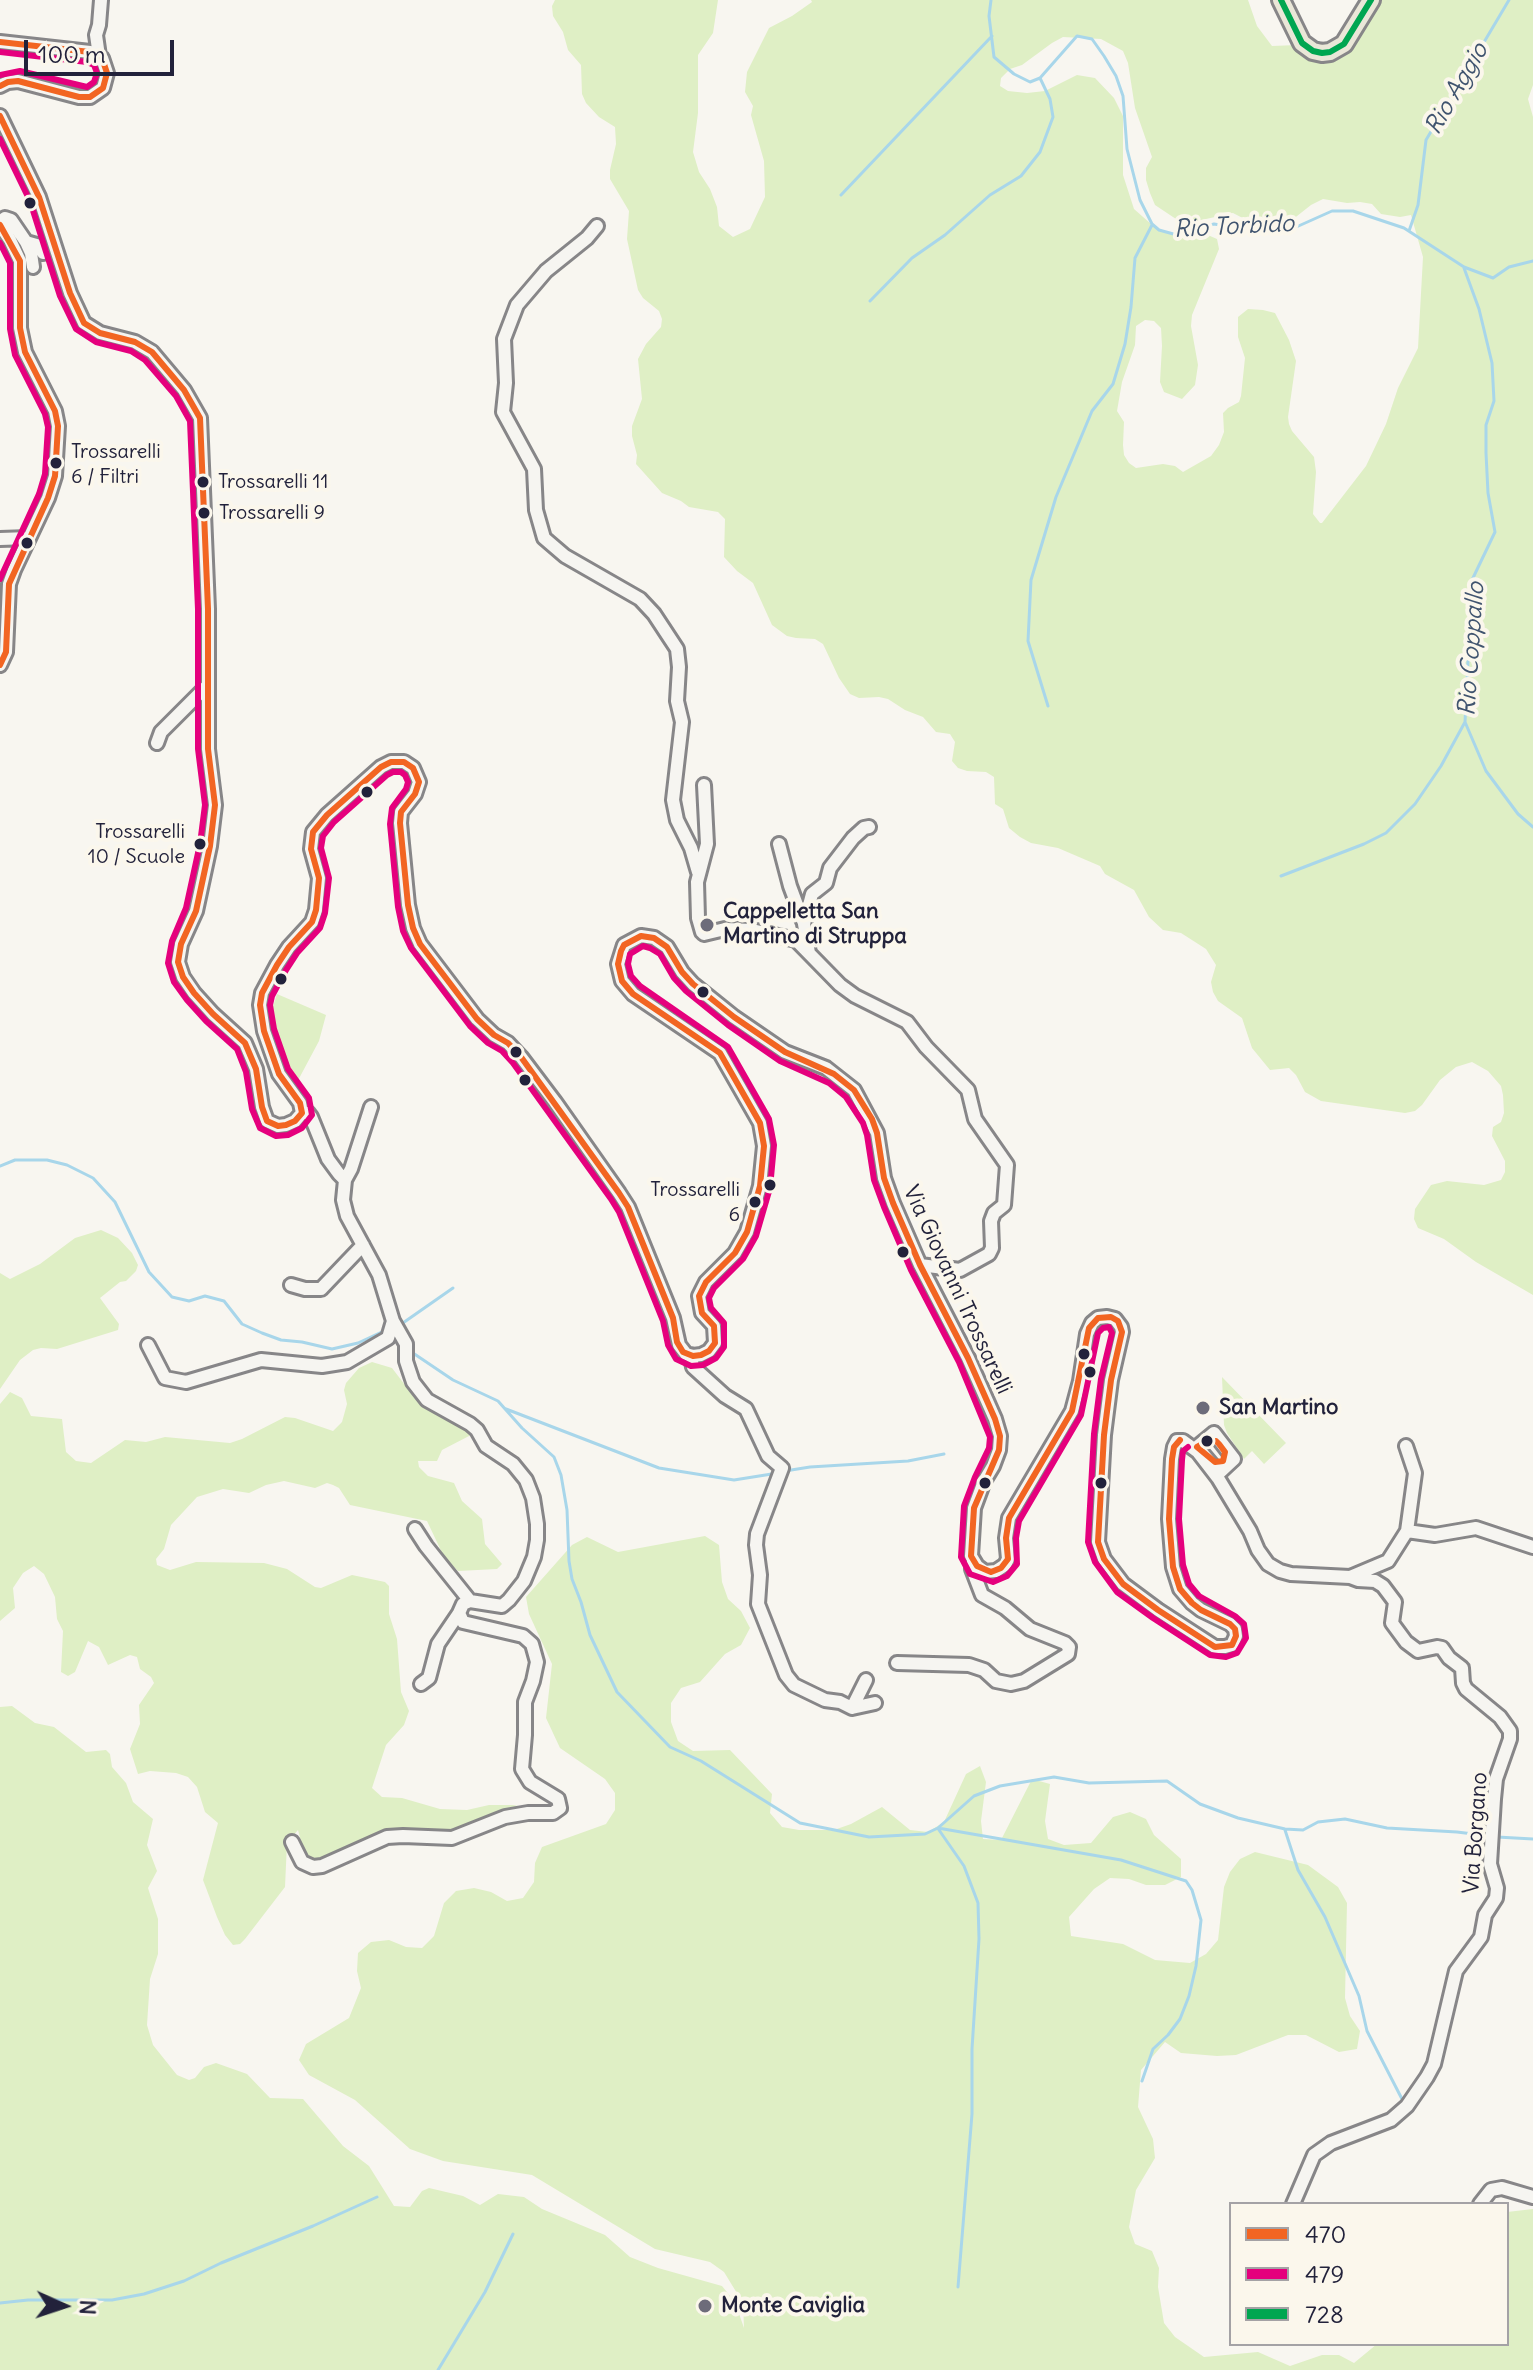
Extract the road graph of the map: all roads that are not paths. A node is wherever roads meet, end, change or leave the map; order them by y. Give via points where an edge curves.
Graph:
1 (101, 0) edge
2 (1281, 0) edge
3 (1371, 0) edge
4 (0, 42) edge
5 (99, 56) junction
6 (0, 86) edge
7 (0, 116) edge
8 (0, 223) edge
9 (597, 226) dead end
10 (26, 242) junction
11 (43, 253) dead end
12 (33, 267) dead end
13 (29, 538) junction
14 (0, 539) edge
15 (0, 665) edge
16 (208, 685) junction
17 (157, 743) dead end
18 (704, 785) dead end
19 (869, 827) dead end
20 (779, 844) dead end
21 (698, 872) junction
22 (804, 924) junction
23 (810, 954) junction
24 (371, 1107) dead end
25 (302, 1113) junction
26 (345, 1180) junction
27 (363, 1245) junction
28 (920, 1265) junction
29 (291, 1285) dead end
30 (395, 1337) junction
31 (148, 1345) dead end
32 (693, 1356) junction
33 (1406, 1446) dead end
34 (415, 1529) dead end
35 (1407, 1531) junction
36 (1533, 1547) edge
37 (973, 1561) junction
38 (1350, 1577) junction
39 (470, 1601) junction
40 (459, 1613) junction
41 (897, 1663) dead end
42 (866, 1680) dead end
43 (421, 1684) dead end
44 (875, 1703) dead end
45 (852, 1708) junction
46 (292, 1842) dead end
47 (1533, 2197) edge
48 (1294, 2202) edge
49 (1482, 2202) edge

1 - 5 street
2 - 3 main road via 1302,43 1322,53 1344,44
4 - 5 street
5 - 6 street via 107,78 90,97 18,81
7 - 16 street via 39,197 84,323 152,352 200,418
8 - 10 street via 11,220
8 - 13 street via 20,261 21,340 58,426 55,476
9 - 21 street via 517,305 504,339 503,412 534,469 544,538 572,561 634,594 677,649 682,722 673,800
10 - 11 street via 40,246
10 - 12 street
13 - 14 street
13 - 15 street via 9,584 7,643
16 - 17 street via 161,732
16 - 25 street via 215,805 196,911 178,962 194,993 245,1043 267,1121 286,1125
18 - 21 street via 707,844
19 - 22 street via 860,831 833,863 826,883 812,894
20 - 22 street
21 - 23 street via 698,918 704,934 725,929 763,932 796,940
22 - 23 street
23 - 28 street via 848,991 907,1022 968,1090 975,1119 1008,1168 1004,1205 992,1217 992,1248 987,1255 960,1270
24 - 26 street
25 - 26 street via 311,1117 328,1159
25 - 32 street via 279,1074 264,1031 262,993 316,910 319,878 311,849 313,832 381,767 404,762 419,782 400,823 408,905 420,944 477,1019 521,1057 619,1193 673,1318 679,1345
26 - 27 street via 344,1208
27 - 29 street via 321,1289
27 - 30 street via 379,1275
28 - 32 street, Via Giovanni Trossarelli via 884,1178 877,1133 854,1090 826,1068 785,1052 734,1017 693,984 667,947 654,938 635,937 621,951 618,971 626,986 720,1053 760,1123 764,1146 751,1222 735,1253 700,1291 700,1309 714,1326 716,1338 709,1351
28 - 37 street, Via Giovanni Trossarelli via 968,1358 1000,1436 974,1508
30 - 31 street via 347,1362 261,1360 186,1382 165,1378
30 - 39 street via 406,1344 413,1382 427,1400 477,1430 486,1446 513,1464 533,1498 537,1540 524,1581 502,1606
32 - 45 street via 693,1367 746,1409 768,1456 782,1468 756,1545 758,1604 783,1670 807,1693
33 - 35 street via 1415,1473
34 - 39 street
35 - 36 street via 1435,1535 1476,1528
35 - 38 street via 1388,1561
37 - 38 street via 985,1572 1005,1565 1013,1508 1072,1411 1089,1328 1098,1318 1111,1317 1122,1332 1105,1420 1098,1542 1113,1572 1139,1597 1211,1645 1232,1645 1233,1626 1201,1610 1177,1583 1169,1519 1175,1443 1189,1444 1218,1478 1268,1564 1291,1574
37 - 41 street, Via Giovanni Trossarelli via 982,1595 1030,1629 1068,1646 1068,1654 1011,1684 969,1665
38 - 48 street, Via Borgano via 1383,1586 1395,1602 1392,1623 1406,1642 1418,1651 1444,1650 1462,1668 1466,1689 1510,1731 1494,1799 1490,1864 1497,1888 1481,1937 1456,1971 1434,2064 1407,2106 1391,2120 1321,2148
39 - 40 street
40 - 43 street via 438,1644 429,1678
40 - 46 street via 463,1622 523,1636 532,1644 537,1662 525,1702 522,1769 530,1782 558,1799 560,1808 505,1817 452,1838 387,1837 322,1866 302,1862
42 - 45 street
44 - 45 street
47 - 49 street via 1502,2188 1491,2190

